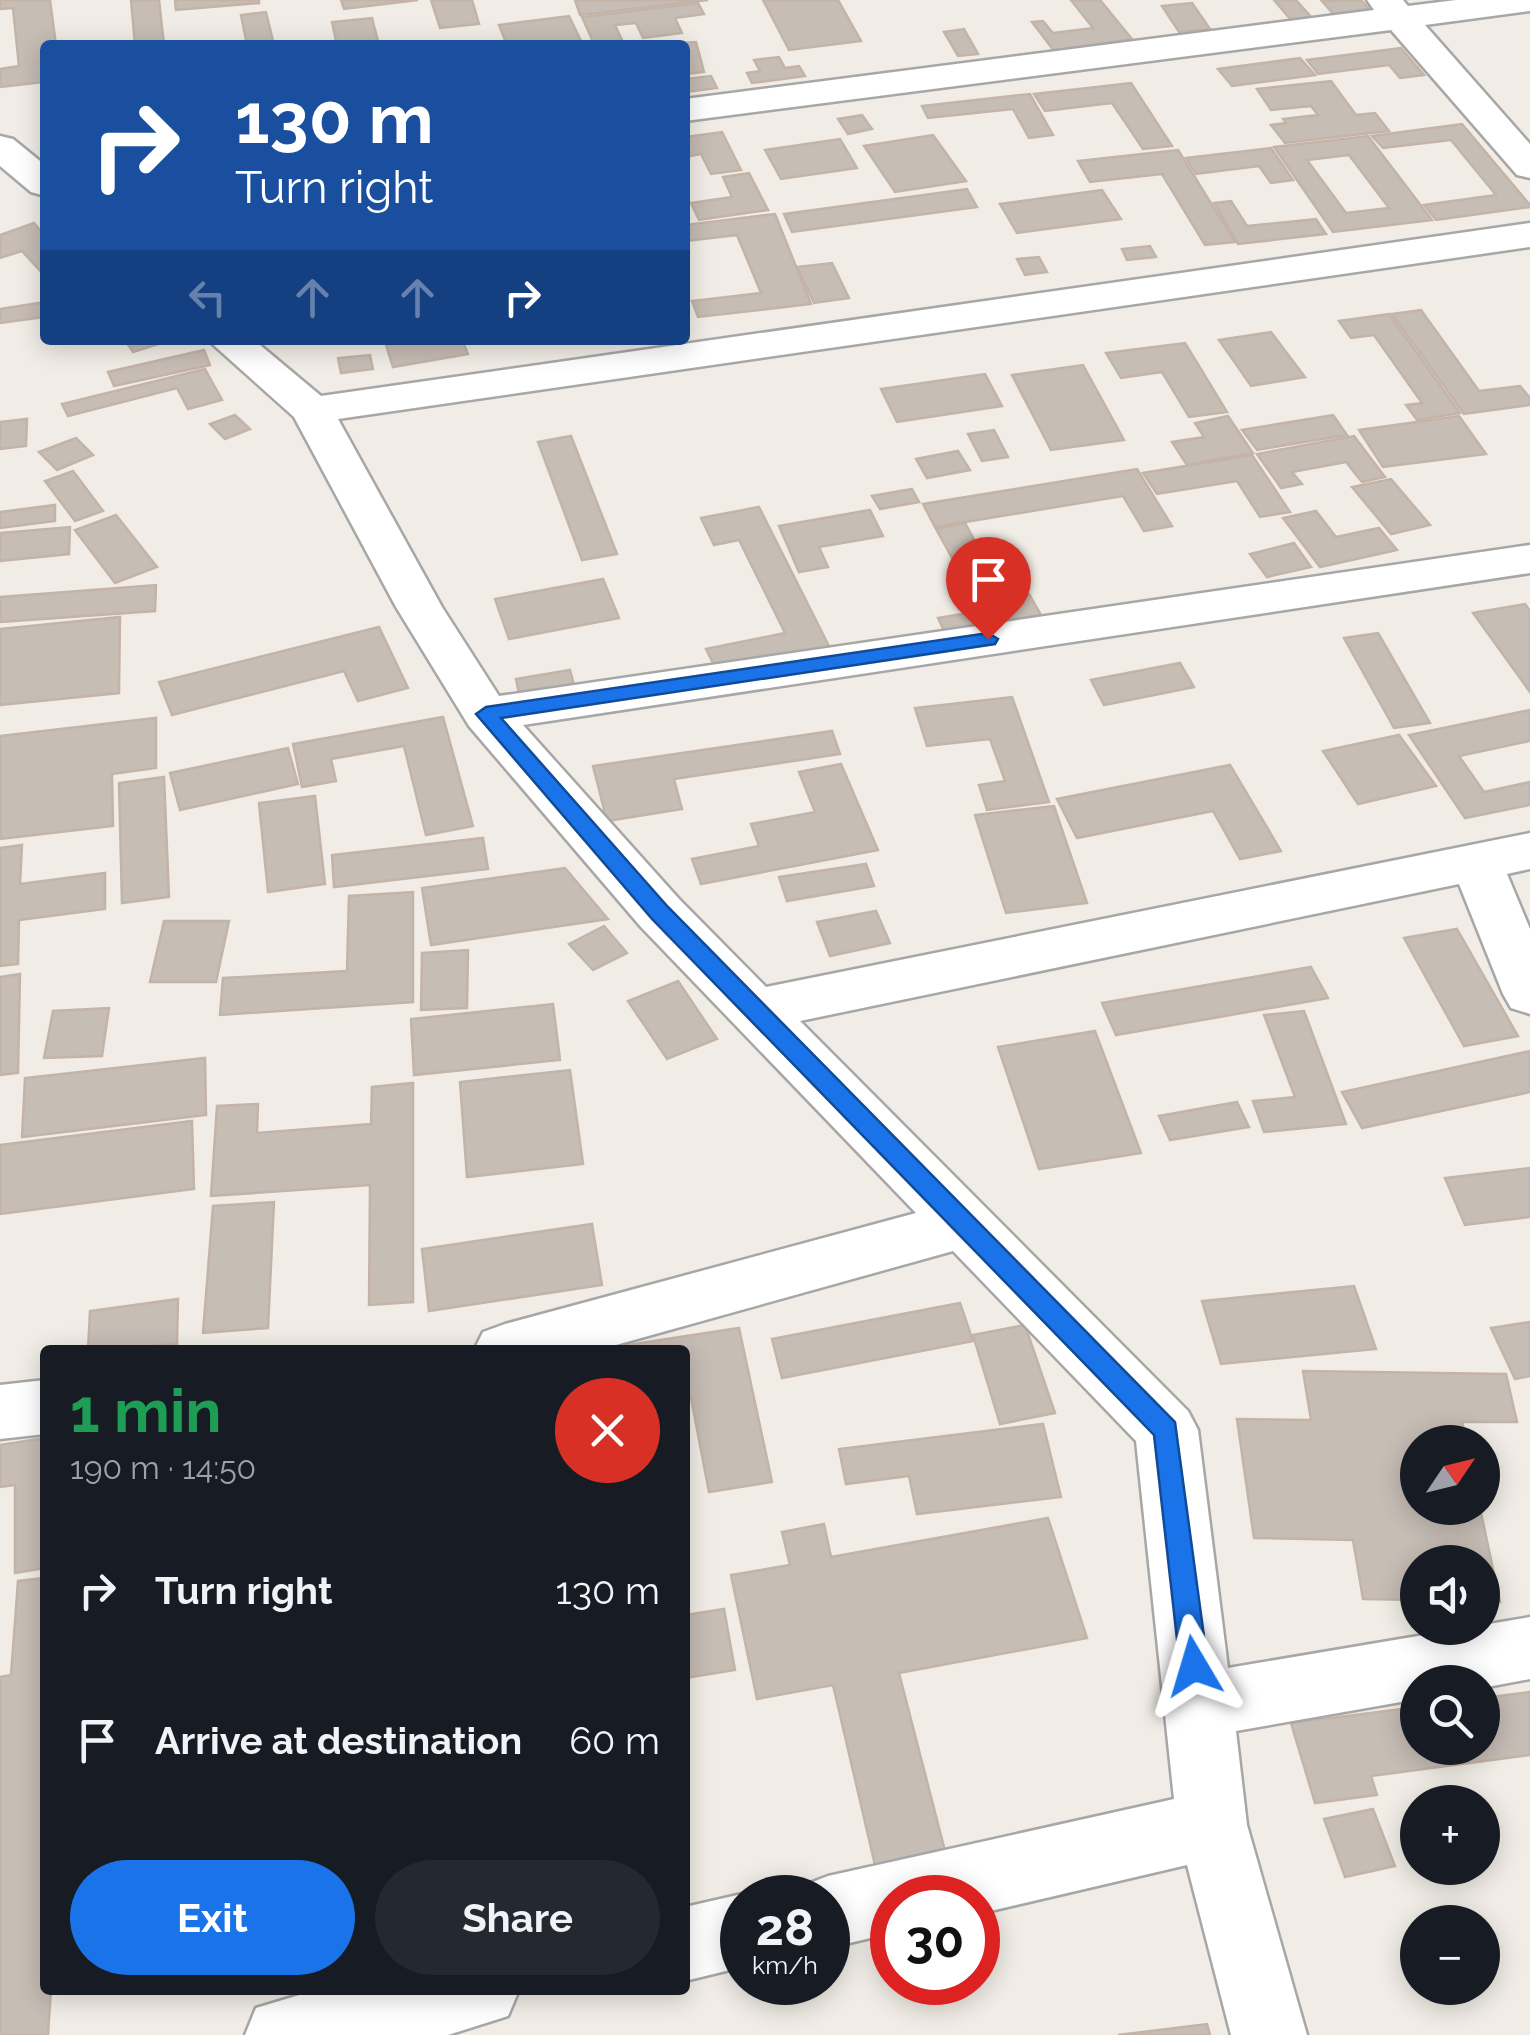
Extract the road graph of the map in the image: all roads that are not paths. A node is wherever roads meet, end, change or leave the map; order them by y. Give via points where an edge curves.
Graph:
1 (1530, 1) edge
2 (1389, 9) edge
3 (690, 109) edge
4 (0, 147) edge
5 (1530, 168) edge
6 (40, 180) edge
7 (1530, 235) edge
8 (235, 345) edge
9 (312, 410) junction
10 (1530, 559) edge
11 (486, 714) junction
12 (1530, 850) edge
13 (1476, 862) junction
14 (1530, 994) edge
15 (755, 1010) junction
16 (966, 1222) junction
17 (523, 1345) edge
18 (40, 1408) edge
19 (0, 1412) edge
20 (1530, 1648) edge
21 (1199, 1704) junction
22 (1212, 1825) junction
23 (850, 1907) edge
24 (720, 1936) edge
25 (690, 1943) edge
26 (460, 1995) edge
27 (282, 2035) edge
28 (1269, 2035) edge

1 - 2 street
2 - 3 street
2 - 5 street
4 - 6 street
7 - 9 street
8 - 9 street
9 - 11 street
10 - 11 street
11 - 15 street via 660,913
12 - 13 street
13 - 14 street
13 - 15 street
15 - 16 street
16 - 17 street
16 - 21 street via 1166,1430
18 - 19 street
20 - 21 street
21 - 22 street
22 - 23 street
22 - 28 street
24 - 25 street
26 - 27 street

